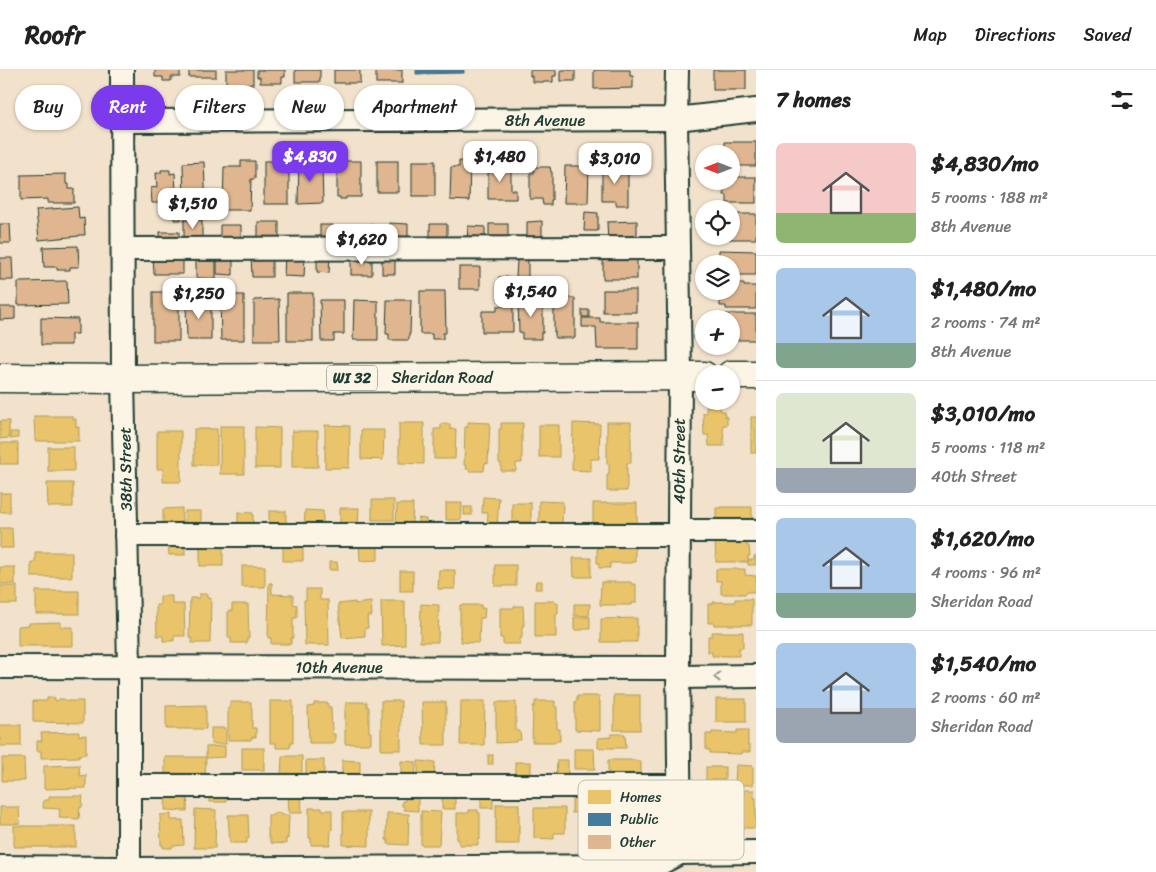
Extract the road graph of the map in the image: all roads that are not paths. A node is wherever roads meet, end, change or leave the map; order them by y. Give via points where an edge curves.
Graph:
1 (122, 70) edge
2 (677, 70) edge
3 (122, 85) edge
4 (756, 110) edge
5 (676, 120) junction
6 (165, 121) edge
7 (122, 130) edge
8 (678, 248) junction
9 (122, 249) junction
10 (740, 375) edge
11 (756, 375) edge
12 (692, 376) edge
13 (0, 378) edge
14 (123, 379) junction
15 (756, 531) edge
16 (679, 533) junction
17 (126, 535) junction
18 (0, 667) edge
19 (129, 667) junction
20 (678, 672) junction
21 (756, 676) edge
22 (679, 780) edge
23 (129, 786) junction
24 (578, 786) edge
25 (667, 860) edge
26 (0, 867) edge
27 (129, 869) junction

1 - 3 street, 38th Street
2 - 5 street, 40th Street
4 - 5 street, 8th Avenue
5 - 6 street, 8th Avenue
5 - 8 street, 40th Street
7 - 9 street, 38th Street
8 - 9 street
8 - 12 street, 40th Street
9 - 14 street, 38th Street
10 - 11 main road
12 - 14 main road, Sheridan Road / WI 32
12 - 16 street, 40th Street
13 - 14 main road, Sheridan Road / WI 32
14 - 17 street, 38th Street
15 - 16 street
16 - 17 street
16 - 20 street, 40th Street
17 - 19 street, 38th Street
18 - 19 street, 10th Avenue
19 - 20 street, 10th Avenue
19 - 23 street, 38th Street
21 -> 20 street, 10th Avenue
20 - 22 street, 40th Street
23 - 24 street
23 - 27 street, 38th Street
25 - 27 street via 655,866
26 - 27 street

